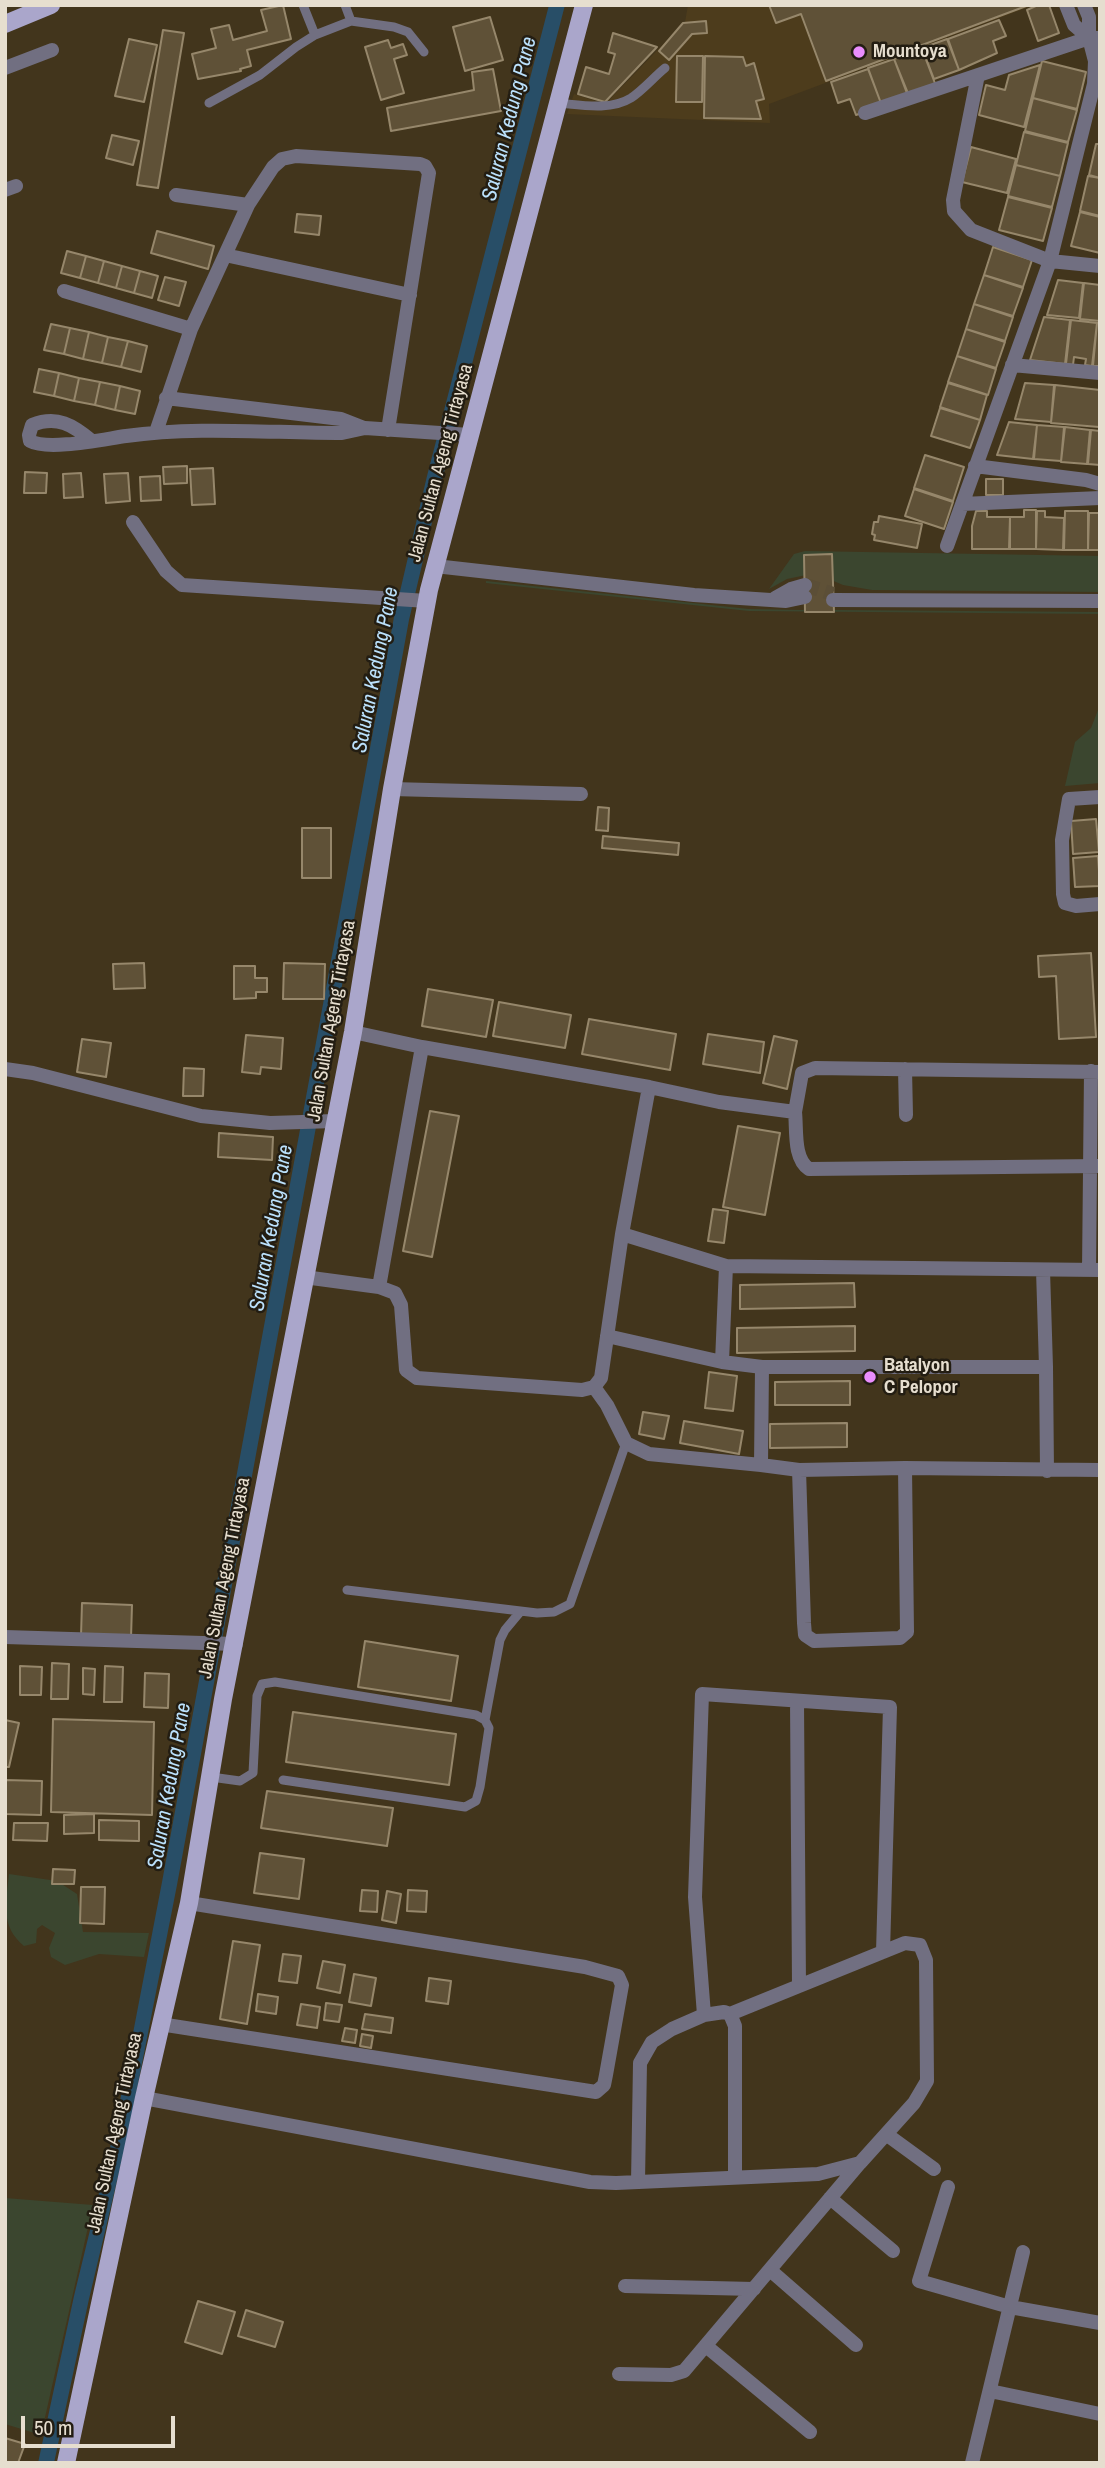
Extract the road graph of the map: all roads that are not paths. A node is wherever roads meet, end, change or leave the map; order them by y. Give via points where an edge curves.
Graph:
1 (51, 5) edge
2 (303, 5) edge
3 (345, 5) edge
4 (584, 5) edge
5 (1066, 5) edge
6 (1084, 5) edge
7 (351, 21) junction
8 (5, 24) edge
9 (315, 35) junction
10 (1095, 38) edge
11 (52, 50) dead end
12 (424, 52) dead end
13 (5, 68) edge
14 (665, 68) dead end
15 (978, 75) junction
16 (209, 103) dead end
17 (558, 103) junction
18 (865, 113) dead end
19 (176, 195) dead end
20 (248, 205) junction
21 (225, 255) junction
22 (1050, 261) junction
23 (1100, 266) edge
24 (64, 291) dead end
25 (410, 295) junction
26 (191, 329) junction
27 (1012, 365) junction
28 (1100, 373) edge
29 (166, 398) junction
30 (365, 428) junction
31 (388, 430) junction
32 (156, 432) junction
33 (466, 434) junction
34 (92, 441) dead end
35 (975, 466) junction
36 (1100, 484) edge
37 (1100, 498) edge
38 (962, 504) junction
39 (133, 522) dead end
40 (947, 546) dead end
41 (435, 566) junction
42 (805, 591) tunnel mouth
43 (833, 597) tunnel mouth
44 (422, 600) junction
45 (1100, 601) edge
46 (392, 789) junction
47 (581, 794) dead end
48 (1100, 797) edge
49 (1100, 905) edge
50 (353, 1032) junction
51 (422, 1047) junction
52 (5, 1069) edge
53 (905, 1069) junction
54 (1095, 1072) edge
55 (649, 1087) junction
56 (795, 1112) junction
57 (906, 1115) dead end
58 (329, 1121) junction
59 (1094, 1166) edge
60 (622, 1234) junction
61 (726, 1266) junction
62 (1043, 1270) junction
63 (1095, 1270) edge
64 (304, 1277) junction
65 (379, 1287) junction
66 (607, 1336) junction
67 (722, 1362) junction
68 (762, 1367) junction
69 (1046, 1367) junction
70 (594, 1387) junction
71 (625, 1443) junction
72 (761, 1465) junction
73 (905, 1468) junction
74 (799, 1470) junction
75 (1100, 1470) edge
76 (1046, 1471) junction
77 (347, 1590) dead end
78 (520, 1612) junction
79 (5, 1637) edge
80 (231, 1645) junction
81 (797, 1701) junction
82 (485, 1720) junction
83 (211, 1777) junction
84 (283, 1780) dead end
85 (188, 1903) junction
86 (883, 1952) junction
87 (799, 1986) junction
88 (730, 2014) junction
89 (704, 2015) junction
90 (160, 2024) junction
91 (144, 2098) junction
92 (886, 2134) junction
93 (860, 2163) junction
94 (934, 2169) dead end
95 (735, 2176) junction
96 (638, 2182) junction
97 (948, 2187) dead end
98 (830, 2198) junction
99 (893, 2250) dead end
100 (1023, 2252) dead end
101 (770, 2270) junction
102 (625, 2286) dead end
103 (754, 2289) junction
104 (1010, 2307) junction
105 (1100, 2323) edge
106 (856, 2345) dead end
107 (706, 2346) junction
108 (620, 2374) dead end
109 (990, 2391) junction
110 (1100, 2414) edge
111 (810, 2432) dead end
112 (66, 2463) edge
113 (972, 2463) edge

1 - 8 main road
2 - 9 lane
3 - 7 lane
4 - 17 main road, Jalan Sultan Ageng Tirtayasa
5 - 10 street via 1074,25
6 - 10 street
7 - 9 lane
7 - 12 lane via 408,32
9 - 16 lane via 260,75
10 - 15 street
10 - 22 street via 1094,84
11 - 13 street
14 - 17 lane via 630,99 600,106
15 - 18 street
15 - 22 street via 954,211 971,230
17 - 33 main road, Jalan Sultan Ageng Tirtayasa
19 - 20 street
20 - 21 street
20 - 25 street via 282,159 296,156 425,166 429,173
21 - 25 street
21 - 26 street
22 - 23 street
22 - 27 street
24 - 26 street
25 - 31 street
26 - 29 street
27 - 28 street
27 - 35 street
29 - 30 street via 341,419
29 - 32 street
30 - 31 street
30 - 32 street via 342,433
31 - 33 street
32 - 34 street
33 - 41 main road, Jalan Sultan Ageng Tirtayasa
35 - 36 street
35 - 38 street
37 - 38 street
38 - 40 street
39 - 44 street via 166,571 182,585
41 - 42 street via 771,601 791,589
41 - 44 main road, Jalan Sultan Ageng Tirtayasa
43 - 45 street via 860,601
44 - 46 main road, Jalan Sultan Ageng Tirtayasa
46 - 47 street
46 - 50 main road, Jalan Sultan Ageng Tirtayasa
48 - 49 street via 1069,799 1062,841 1065,903
50 - 51 street
50 - 58 main road, Jalan Sultan Ageng Tirtayasa
51 - 55 street
51 - 65 street
52 - 58 street via 201,1116 258,1122
53 - 54 street
53 - 56 street via 815,1068 802,1073
53 - 57 street
54 - 59 street
55 - 56 street
55 - 60 street
56 - 59 street via 799,1153 809,1169
58 - 64 main road, Jalan Sultan Ageng Tirtayasa
59 - 63 street
60 - 61 street
60 - 66 street
61 - 62 street
61 - 67 street
62 - 63 street
62 - 69 street
64 - 65 street
64 - 80 main road, Jalan Sultan Ageng Tirtayasa
65 - 70 street via 396,1293 406,1370 417,1378 582,1390
66 - 67 street
66 - 70 street via 601,1378
67 - 68 street
68 - 69 street
68 - 72 street
69 - 76 street
70 - 71 street
71 - 72 street via 649,1454
71 - 78 lane via 570,1604 554,1612
72 - 74 street
73 - 74 street
73 - 74 street via 906,1632 900,1638 814,1641 805,1635
73 - 76 street
75 - 76 street
77 - 78 lane
78 - 82 lane via 500,1640
79 - 80 street
80 - 83 main road, Jalan Sultan Ageng Tirtayasa
81 - 86 street via 890,1707
81 - 87 street
81 - 89 street via 702,1694 695,1897
82 - 83 lane via 476,1715 262,1684 257,1696 253,1773 240,1781
82 - 84 lane via 489,1728 480,1787 476,1801 465,1807
83 - 85 main road, Jalan Sultan Ageng Tirtayasa
85 - 90 main road, Jalan Sultan Ageng Tirtayasa
85 - 90 street via 585,1966 618,1976 622,1985 607,2074 596,2092
86 - 87 street
86 - 92 street via 905,1943 920,1945 926,1960 927,2081
87 - 88 street
88 - 89 street
88 - 95 street via 736,2036
89 - 96 street via 652,2042 640,2063
90 - 91 main road, Jalan Sultan Ageng Tirtayasa
91 - 96 street via 590,2182
91 - 112 main road, Jalan Sultan Ageng Tirtayasa
92 - 93 street
92 - 94 street
93 - 95 street via 818,2174
93 - 98 street
95 - 96 street
97 - 104 street via 919,2281
98 - 99 street
98 - 101 street
100 - 104 street
101 - 103 street
101 - 106 street
102 - 103 street
103 - 107 street
104 - 105 street
104 - 109 street
107 - 108 street via 684,2371
107 - 111 street
109 - 110 street
109 - 113 street

